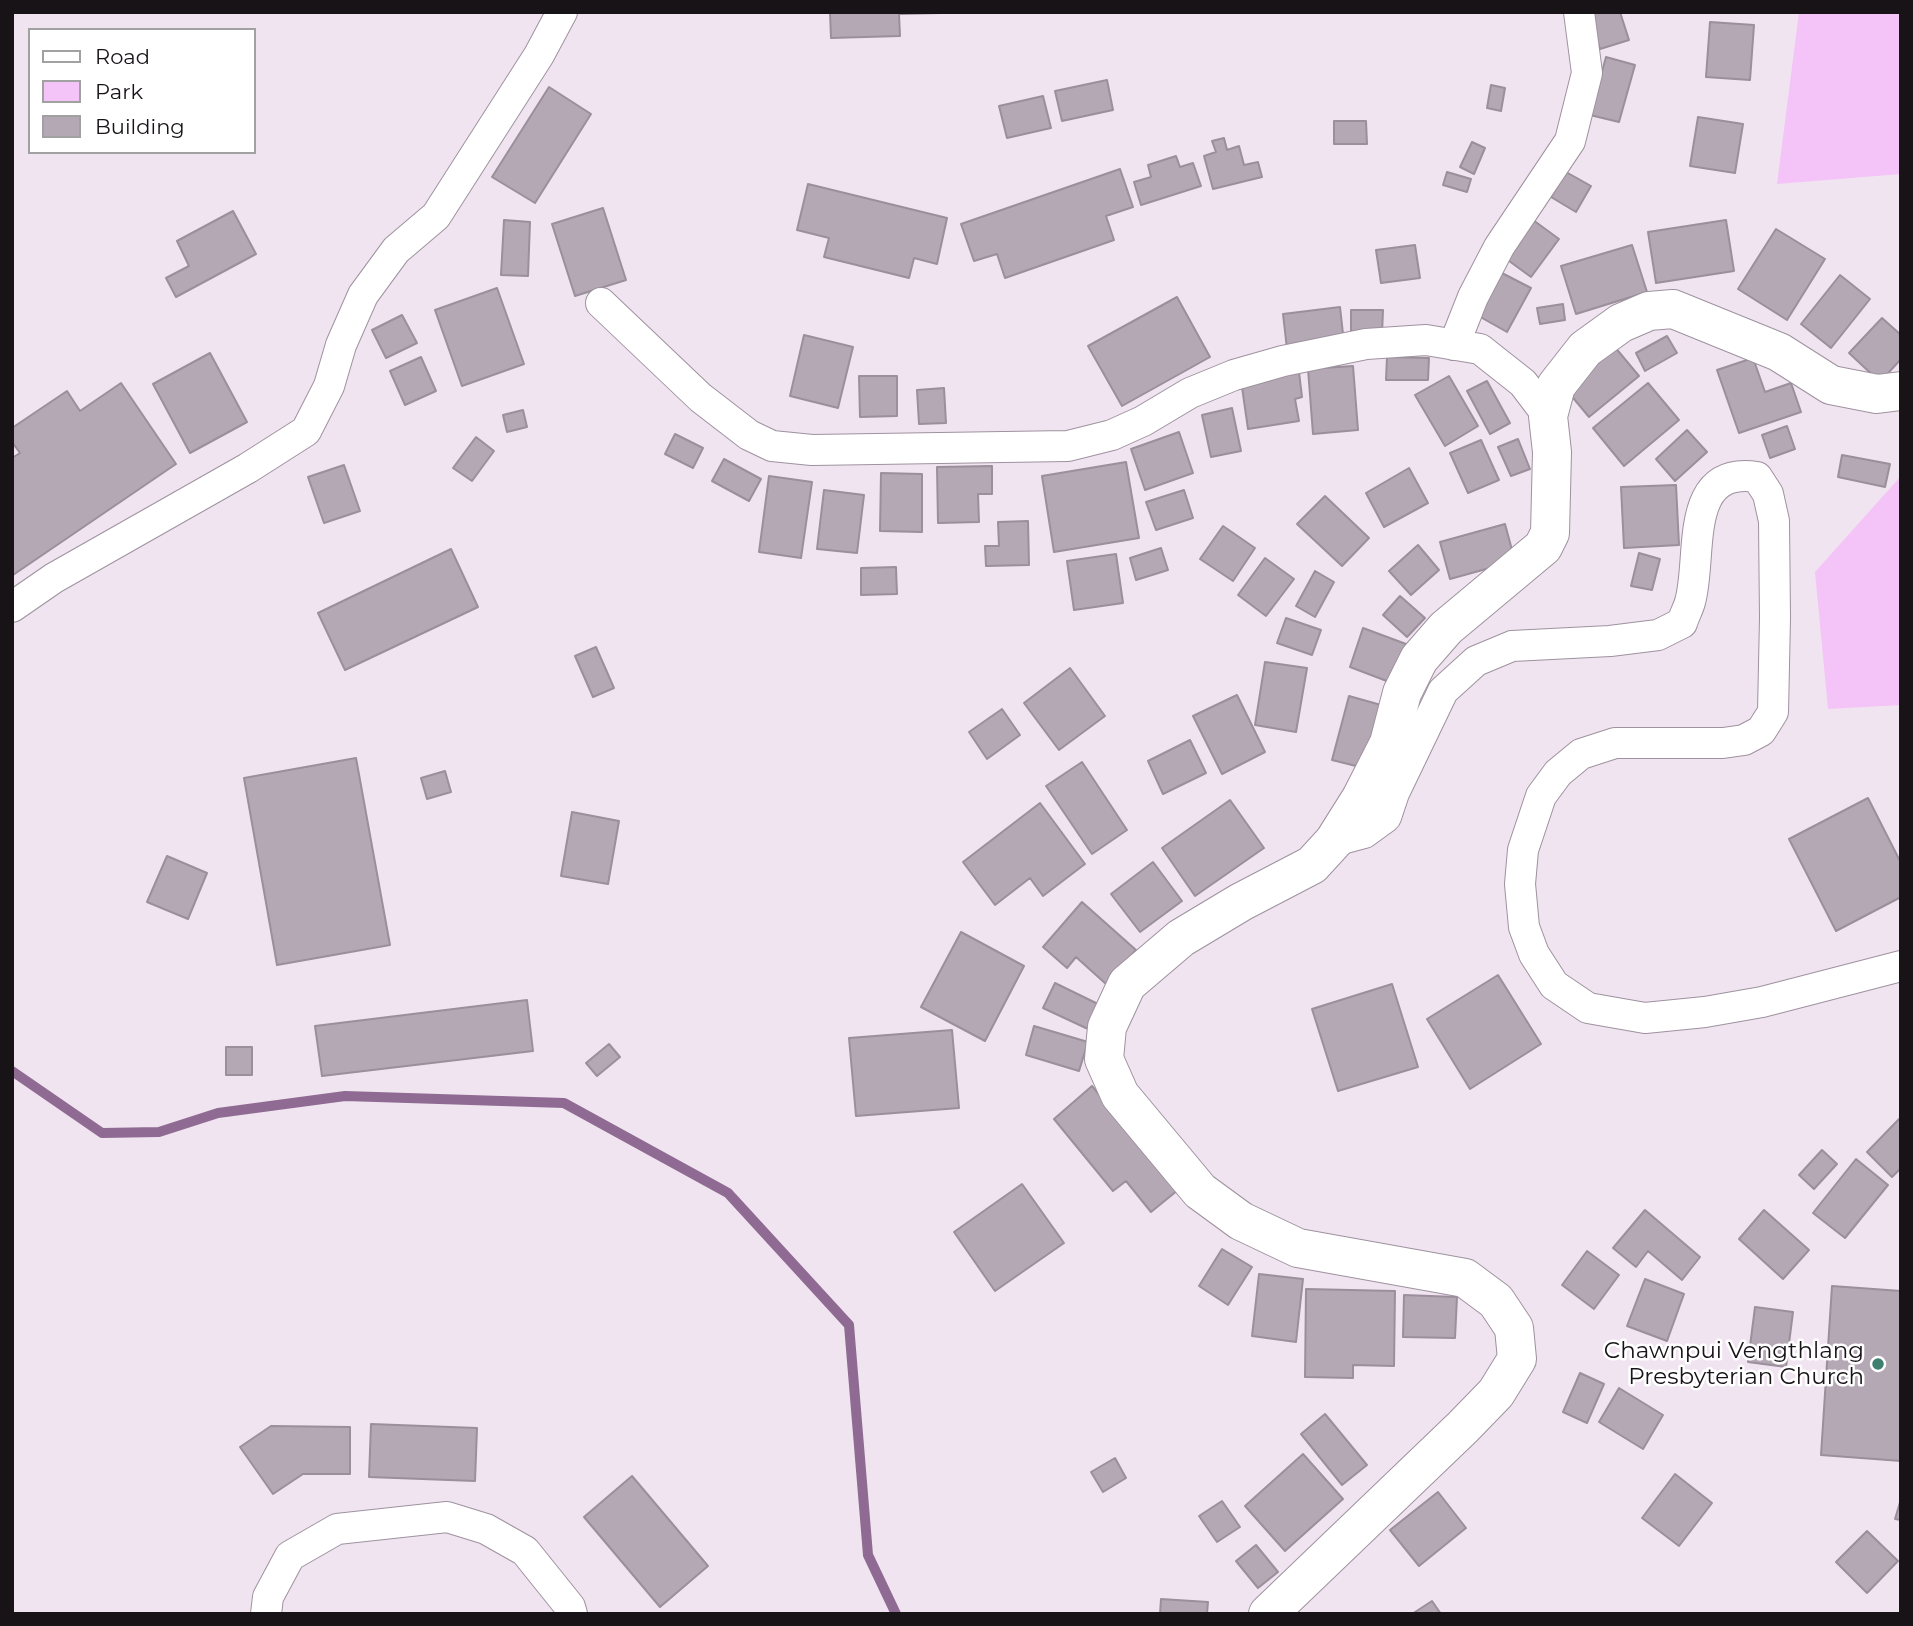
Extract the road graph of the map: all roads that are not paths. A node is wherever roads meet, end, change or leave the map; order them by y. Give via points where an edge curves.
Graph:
1 (562, 12) edge
2 (1579, 12) edge
3 (601, 303) dead end
4 (1454, 345) junction
5 (1901, 391) edge
6 (1548, 416) junction
7 (12, 607) edge
8 (1334, 841) junction
9 (1901, 966) edge
10 (266, 1614) edge
11 (572, 1614) edge
12 (1268, 1614) edge

1 - 7 street via 540,55 436,216 396,250 363,295 329,386 306,431
2 - 4 street via 1587,73 1570,141 1499,247
3 - 4 street via 701,398 749,435 772,446 812,450 1068,446 1112,435 1190,393 1283,361 1366,344 1426,340
4 - 6 street via 1480,349 1523,383
5 - 6 street via 1877,394 1831,385 1779,352 1673,309 1650,311 1621,323 1584,349 1556,386
6 - 8 street via 1552,452 1547,540 1446,628 1419,659 1402,693 1389,743
8 - 9 street via 1364,833 1386,817 1443,691 1476,661 1513,646 1658,635 1682,623 1690,602 1705,499 1720,482 1742,475 1757,477 1768,494 1774,521 1773,712 1761,731 1744,740 1615,743 1581,754 1558,773 1541,796 1524,850 1520,884 1524,928 1554,985 1588,1008 1645,1018 1762,1002
8 - 12 street via 1312,865 1181,938 1127,985 1107,1027 1104,1059 1120,1095 1200,1191 1241,1221 1298,1248 1465,1278 1496,1301 1514,1328 1517,1359 1496,1393 1463,1427
10 - 11 street via 268,1597 290,1556 337,1529 447,1517 486,1529 525,1551

